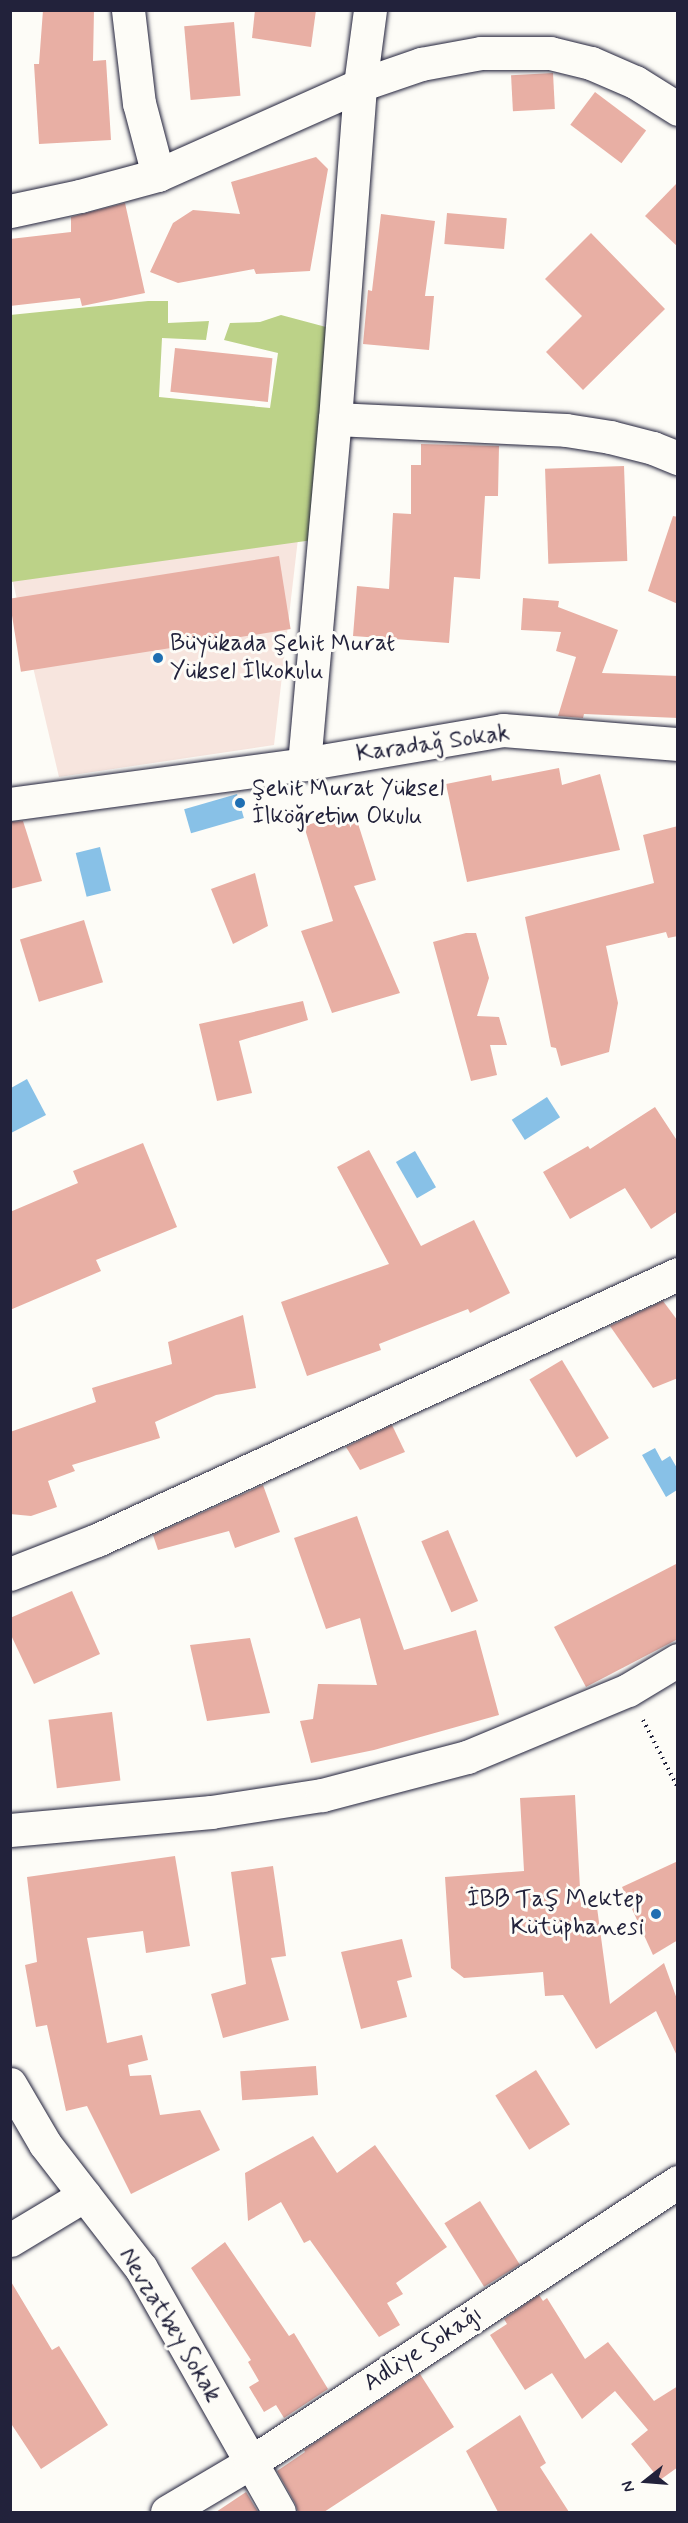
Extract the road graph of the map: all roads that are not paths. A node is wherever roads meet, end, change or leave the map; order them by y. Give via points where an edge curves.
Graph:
1 (128, 10) edge
2 (370, 10) edge
3 (360, 85) junction
4 (678, 109) edge
5 (159, 175) junction
6 (10, 210) edge
7 (335, 419) junction
8 (678, 458) edge
9 (678, 744) edge
10 (304, 764) junction
11 (10, 804) edge
12 (678, 1274) edge
13 (10, 1574) edge
14 (678, 1660) edge
15 (10, 1830) edge
16 (10, 2084) edge
17 (678, 2182) edge
18 (85, 2195) junction
19 (10, 2240) edge
20 (250, 2463) junction
21 (167, 2512) edge
22 (279, 2512) edge

1 - 5 street via 139,103
2 - 3 street
3 - 4 street via 421,64 481,53 550,53 591,63 635,82
3 - 5 street
3 - 7 street
5 - 6 street
7 - 8 street via 566,430 610,437
7 - 10 street
9 - 10 street, Karadağ Sokak via 503,730
10 - 11 street, Karadağ Sokak
12 - 13 street via 97,1540
14 - 15 street via 628,1690 467,1757 322,1795 211,1812
16 - 18 street, Nevzatbey Sokak via 45,2144
17 - 20 street, Adliye Sokağı
18 - 19 street
18 - 20 street, Nevzatbey Sokak via 141,2268
20 - 21 street, Adliye Sokağı
20 - 22 street, Nevzatbey Sokak

